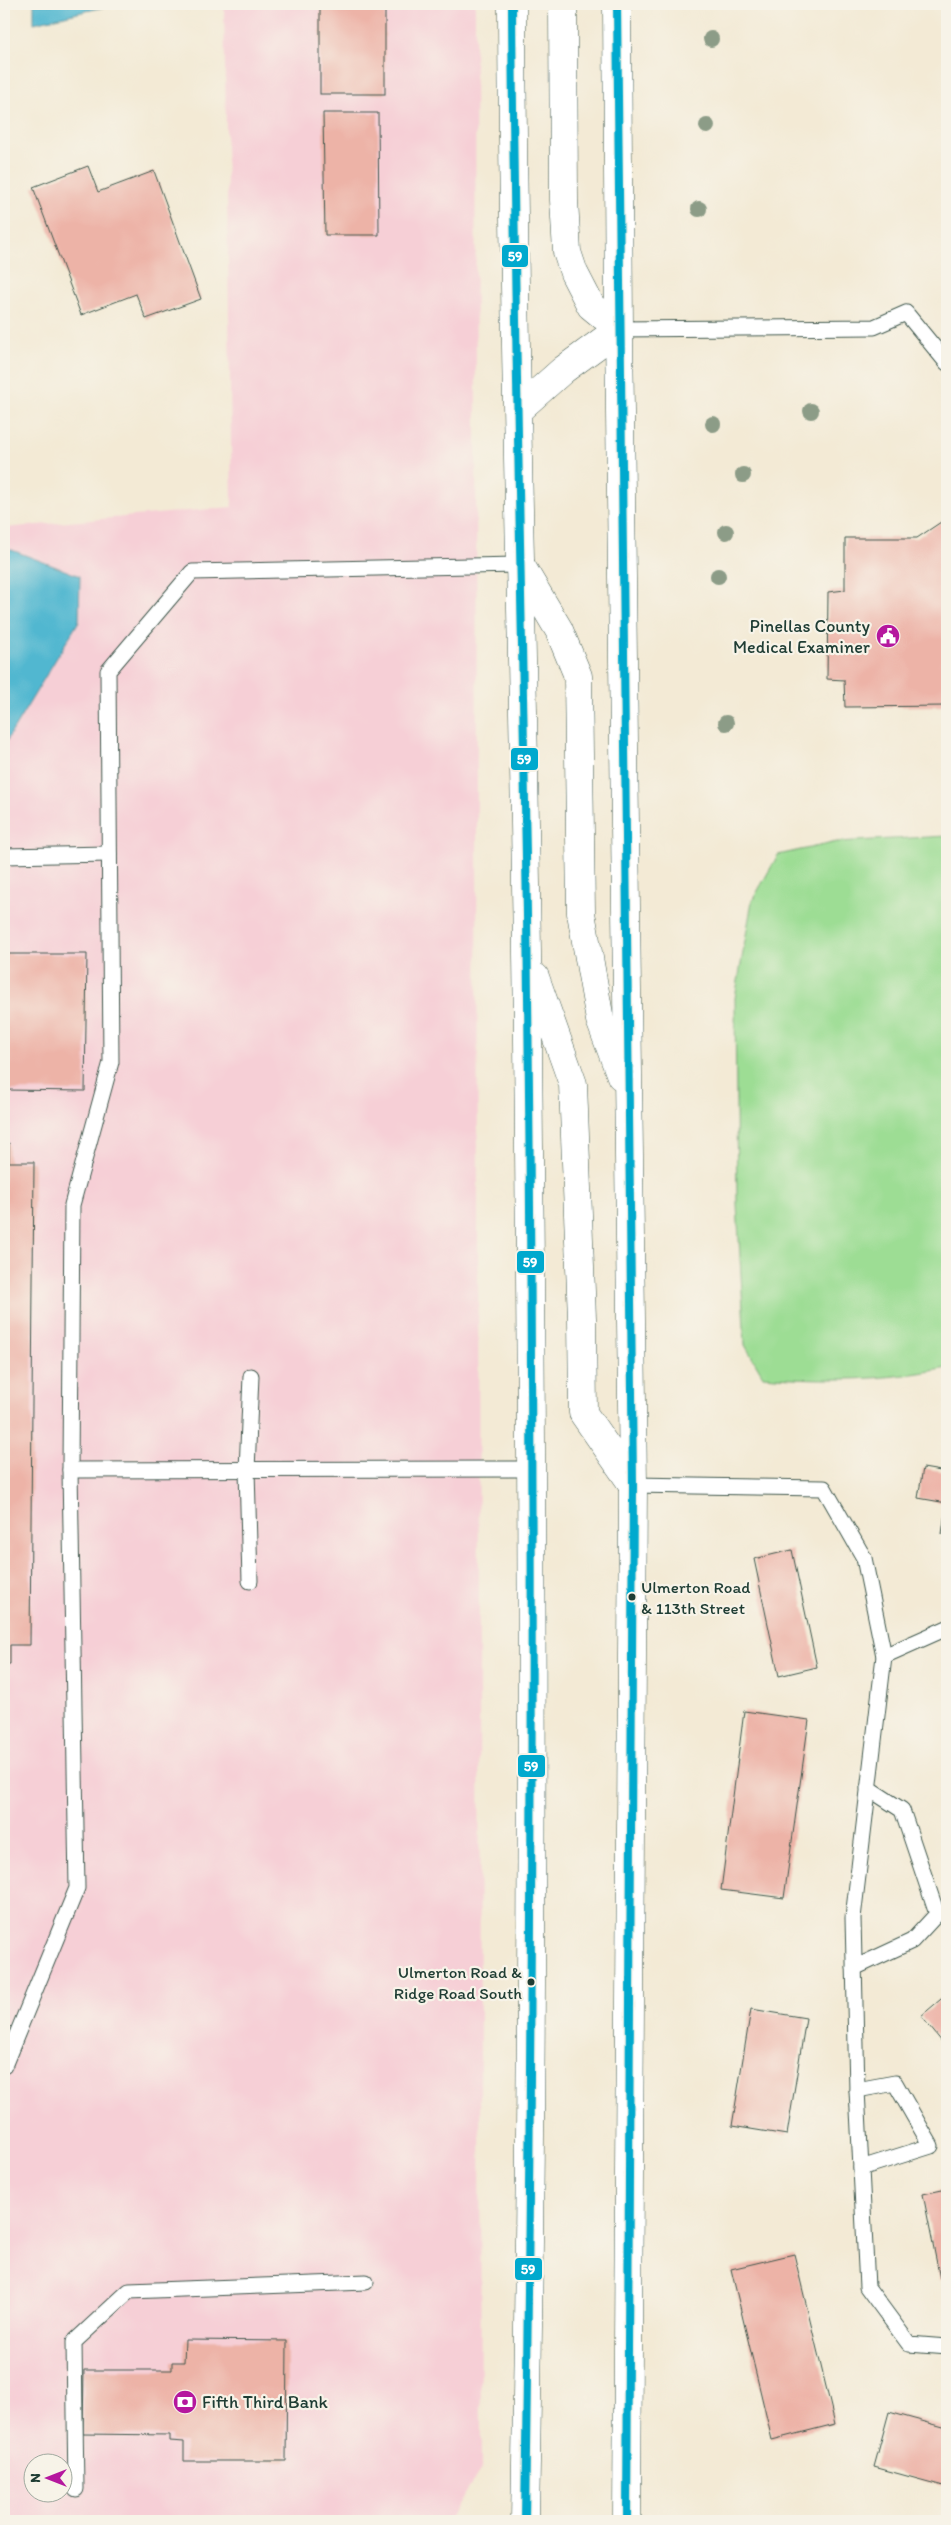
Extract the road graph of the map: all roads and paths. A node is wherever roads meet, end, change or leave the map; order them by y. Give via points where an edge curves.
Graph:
1 (512, 4) edge
2 (563, 4) edge
3 (617, 4) edge
4 (619, 330) junction
5 (947, 363) edge
6 (518, 410) junction
7 (520, 565) junction
8 (109, 854) junction
9 (4, 856) edge
10 (527, 955) junction
11 (628, 1096) junction
12 (251, 1376) dead end
13 (532, 1469) junction
14 (70, 1470) junction
15 (246, 1470) junction
16 (633, 1485) junction
17 (250, 1581) dead end
18 (947, 1628) edge
19 (884, 1656) junction
20 (868, 1788) junction
21 (854, 1968) junction
22 (5, 2060) edge
23 (857, 2090) junction
24 (861, 2168) junction
25 (366, 2282) dead end
26 (947, 2347) edge
27 (76, 2489) dead end
28 (525, 2521) edge
29 (627, 2521) edge

1 - 6 main road
2 - 4 main road via 564,200 568,252 574,273 591,306
3 - 4 main road
4 - 5 lane via 874,327 906,313
4 - 6 main road via 563,370
4 - 11 main road
6 - 7 main road
7 - 8 lane via 192,572 108,671
7 - 10 main road
7 - 11 main road via 559,630 578,676 581,913 600,1020
8 - 9 lane
8 - 14 lane via 111,1062 72,1205
10 - 13 main road
10 - 16 main road via 573,1084 583,1413
11 - 16 main road
12 - 15 lane
13 - 15 lane
13 - 28 main road via 531,2051
14 - 15 lane
14 - 22 lane via 78,1888
15 - 17 lane
16 - 19 lane via 824,1488 864,1558
16 - 29 main road
18 - 19 lane
19 - 20 lane
20 - 21 lane via 853,1918
20 - 21 lane via 902,1810 937,1914 912,1941
21 - 23 lane
23 - 24 lane
23 - 24 lane via 895,2083 931,2146
24 - 26 lane via 867,2287 909,2344
25 - 27 lane via 129,2291 74,2342

